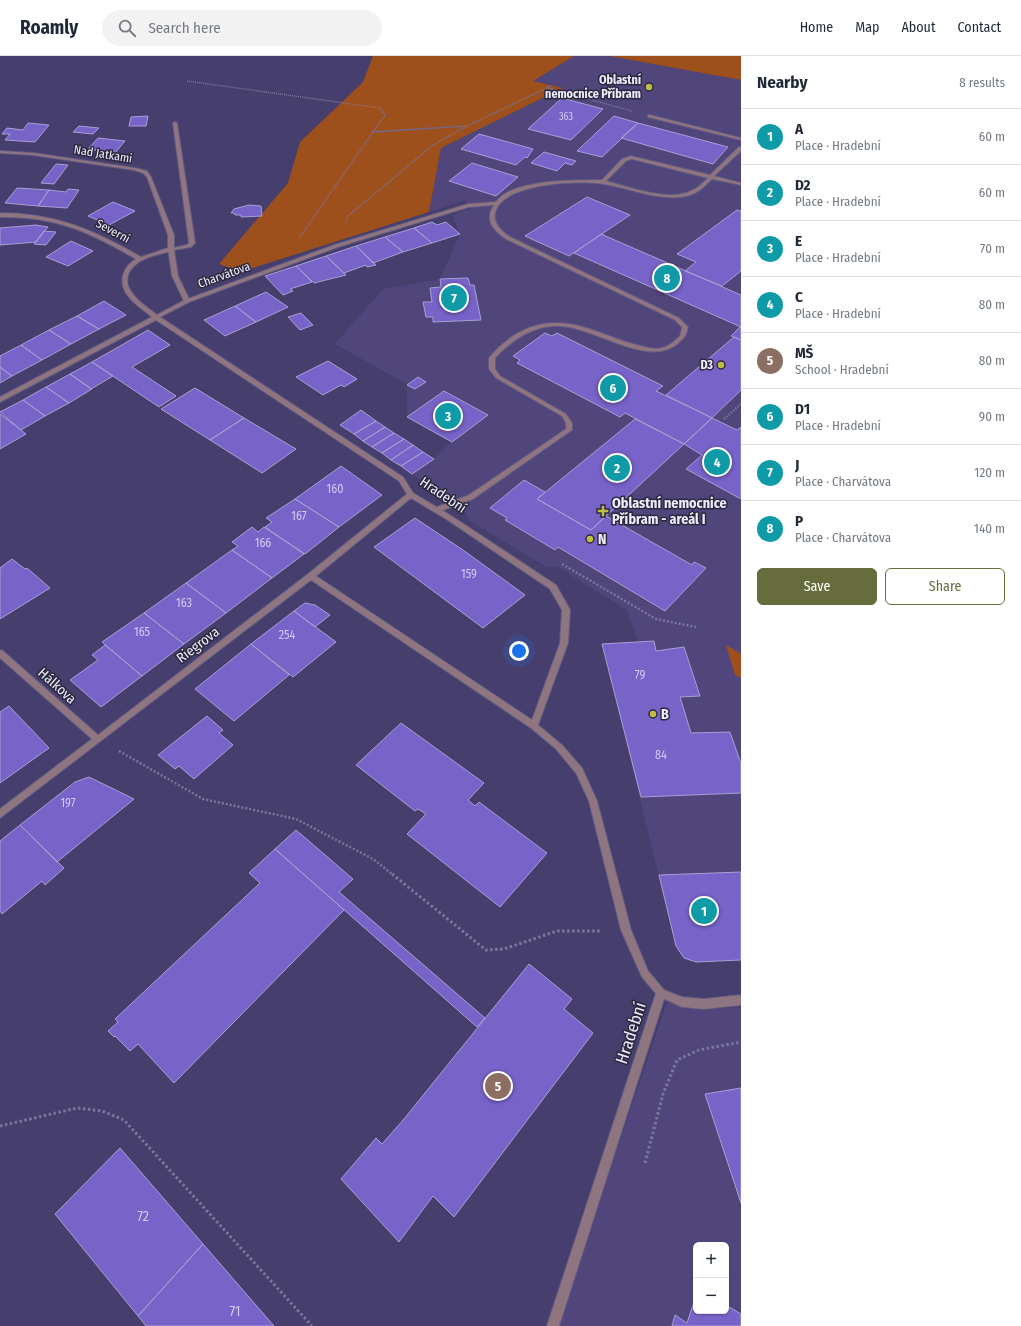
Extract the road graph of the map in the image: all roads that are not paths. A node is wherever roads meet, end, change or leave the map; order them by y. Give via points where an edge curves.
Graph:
1 (650, 116) road end
2 (176, 123) dead end
3 (741, 139) edge
4 (741, 148) edge
5 (0, 152) edge
6 (711, 177) junction
7 (603, 182) junction
8 (741, 184) edge
9 (496, 202) junction
10 (0, 215) edge
11 (171, 249) junction
12 (139, 258) junction
13 (188, 301) junction
14 (156, 317) junction
15 (0, 400) edge
16 (411, 495) junction
17 (436, 510) junction
18 (310, 576) junction
19 (0, 653) edge
20 (534, 726) junction
21 (97, 739) junction
22 (0, 814) edge
23 (662, 993) junction
24 (741, 1000) edge
25 (553, 1326) edge

1 - 3 street
2 - 11 street via 192,243 189,246
4 - 6 street
5 - 11 street, Nad Jatkami via 33,154 145,172 171,235
6 - 7 street via 693,193 682,196 668,196
6 - 7 street via 631,157 624,160
6 - 8 street
7 - 9 street via 567,181 532,186 510,193
9 - 13 street, Charvátova via 470,204 336,246
9 - 17 street via 492,215 493,225 499,233 677,319 685,327 683,336 665,349 652,350 631,347 579,327 553,324 533,327 515,336 492,358 492,370 498,378 564,415 569,423 569,430 471,497
10 - 12 street, Severní via 40,216 81,228 107,239
11 - 12 street
11 - 13 street via 174,276
12 - 14 street, Severní via 128,267 124,278 128,293
13 - 14 street, Charvátova
14 - 15 street, Charvátova
14 - 16 street, Hradební via 401,479
16 - 17 street, Hradební
16 - 18 street, Riegrova
17 - 20 street, Hradební via 553,588 566,610 564,643
18 - 20 street, Hradební
18 - 21 street, Riegrova
19 - 21 street, Hálkova
20 - 23 street, Hradební via 559,747 579,771 593,801 626,930 645,974
21 - 22 street, Riegrova
23 - 24 street via 682,1002 704,1004
23 - 25 street, Hradební

